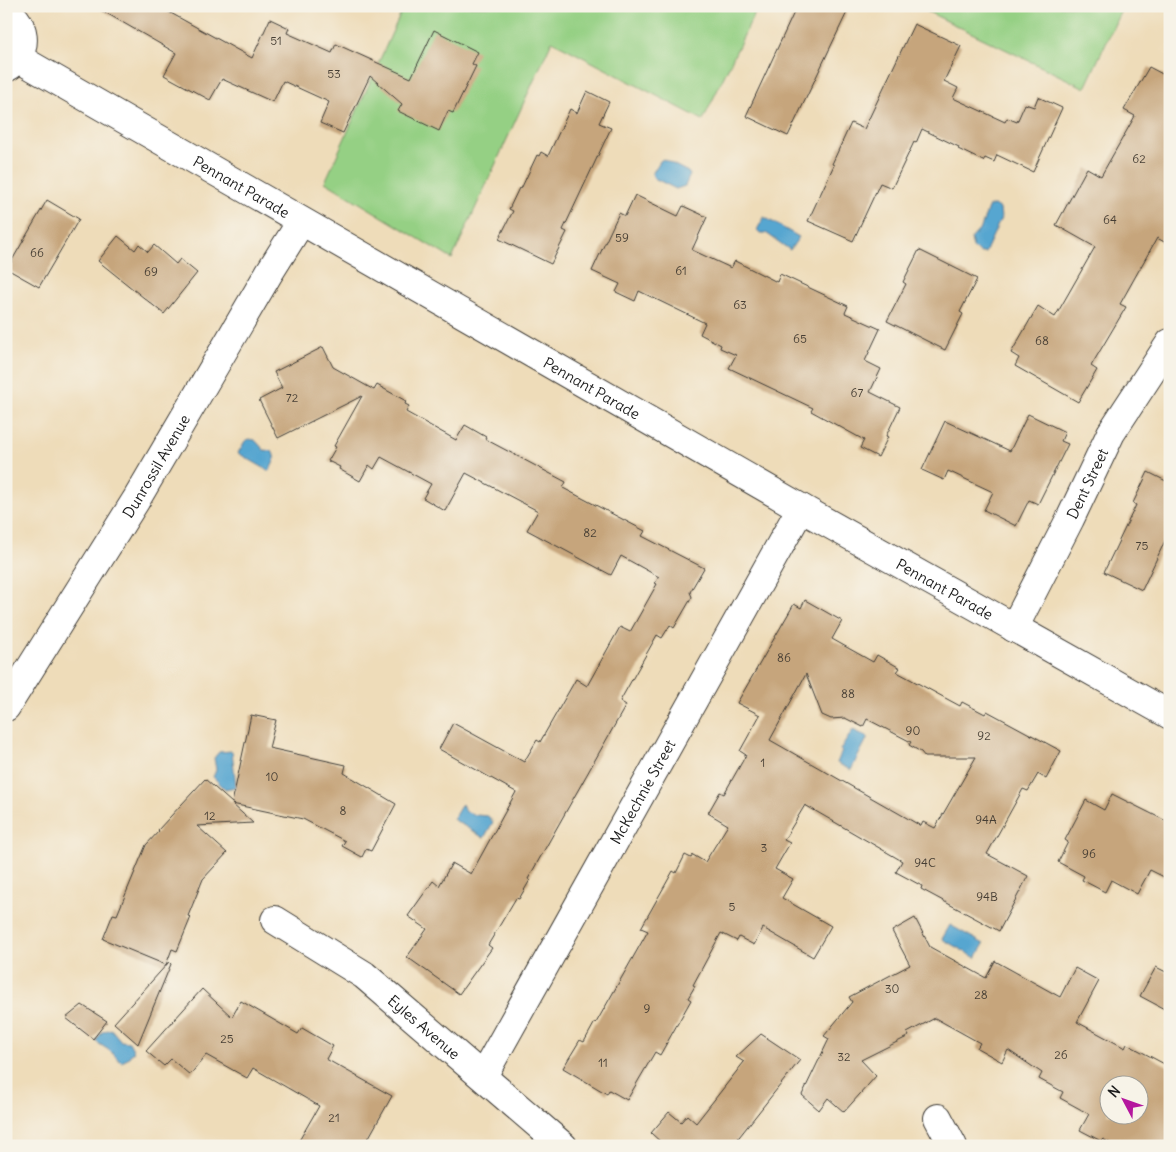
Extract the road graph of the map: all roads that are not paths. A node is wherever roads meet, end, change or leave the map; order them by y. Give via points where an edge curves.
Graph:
1 (9, 10) edge
2 (12, 63) edge
3 (302, 222) junction
4 (1170, 343) edge
5 (801, 508) junction
6 (1014, 628) junction
7 (6, 706) edge
8 (1170, 715) edge
9 (275, 920) dead end
10 (483, 1076) junction
11 (938, 1118) dead end
12 (563, 1146) edge
13 (953, 1146) edge

1 - 2 street via 17,20 24,39 22,49
2 - 3 street, Pennant Parade
3 - 5 street, Pennant Parade
3 - 7 street, Dunrossil Avenue via 136,500
4 - 6 street, Dent Street via 1111,433
5 - 6 street, Pennant Parade
5 - 10 street, McKechnie Street
6 - 8 street, Pennant Parade
9 - 10 street, Eyles Avenue via 364,975
10 - 12 street, Eyles Avenue
11 - 13 street

